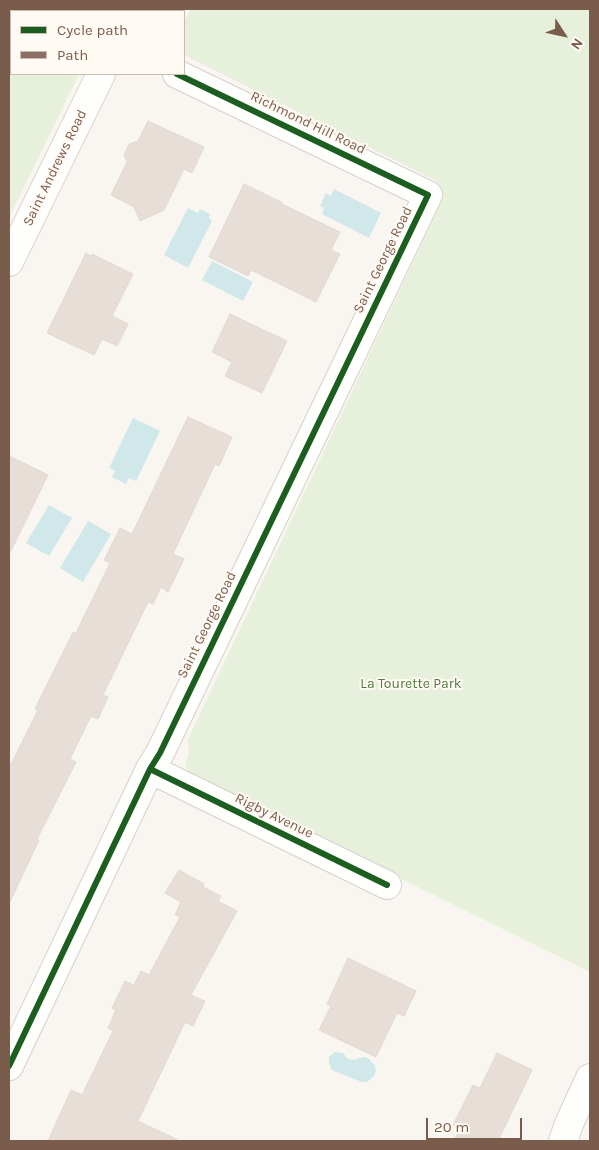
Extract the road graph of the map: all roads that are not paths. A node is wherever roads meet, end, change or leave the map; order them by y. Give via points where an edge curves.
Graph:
1 (101, 75) edge
2 (179, 75) edge
3 (428, 195) joint
4 (9, 262) edge
5 (150, 768) junction
6 (387, 885) dead end
7 (9, 1066) edge
8 (590, 1078) edge
9 (562, 1141) edge

1 - 4 street, Saint Andrews Road
2 - 3 street, Richmond Hill Road
3 - 5 street, Saint George Road
5 - 6 street, Rigby Avenue
5 - 7 street, Saint George Road
8 - 9 street

